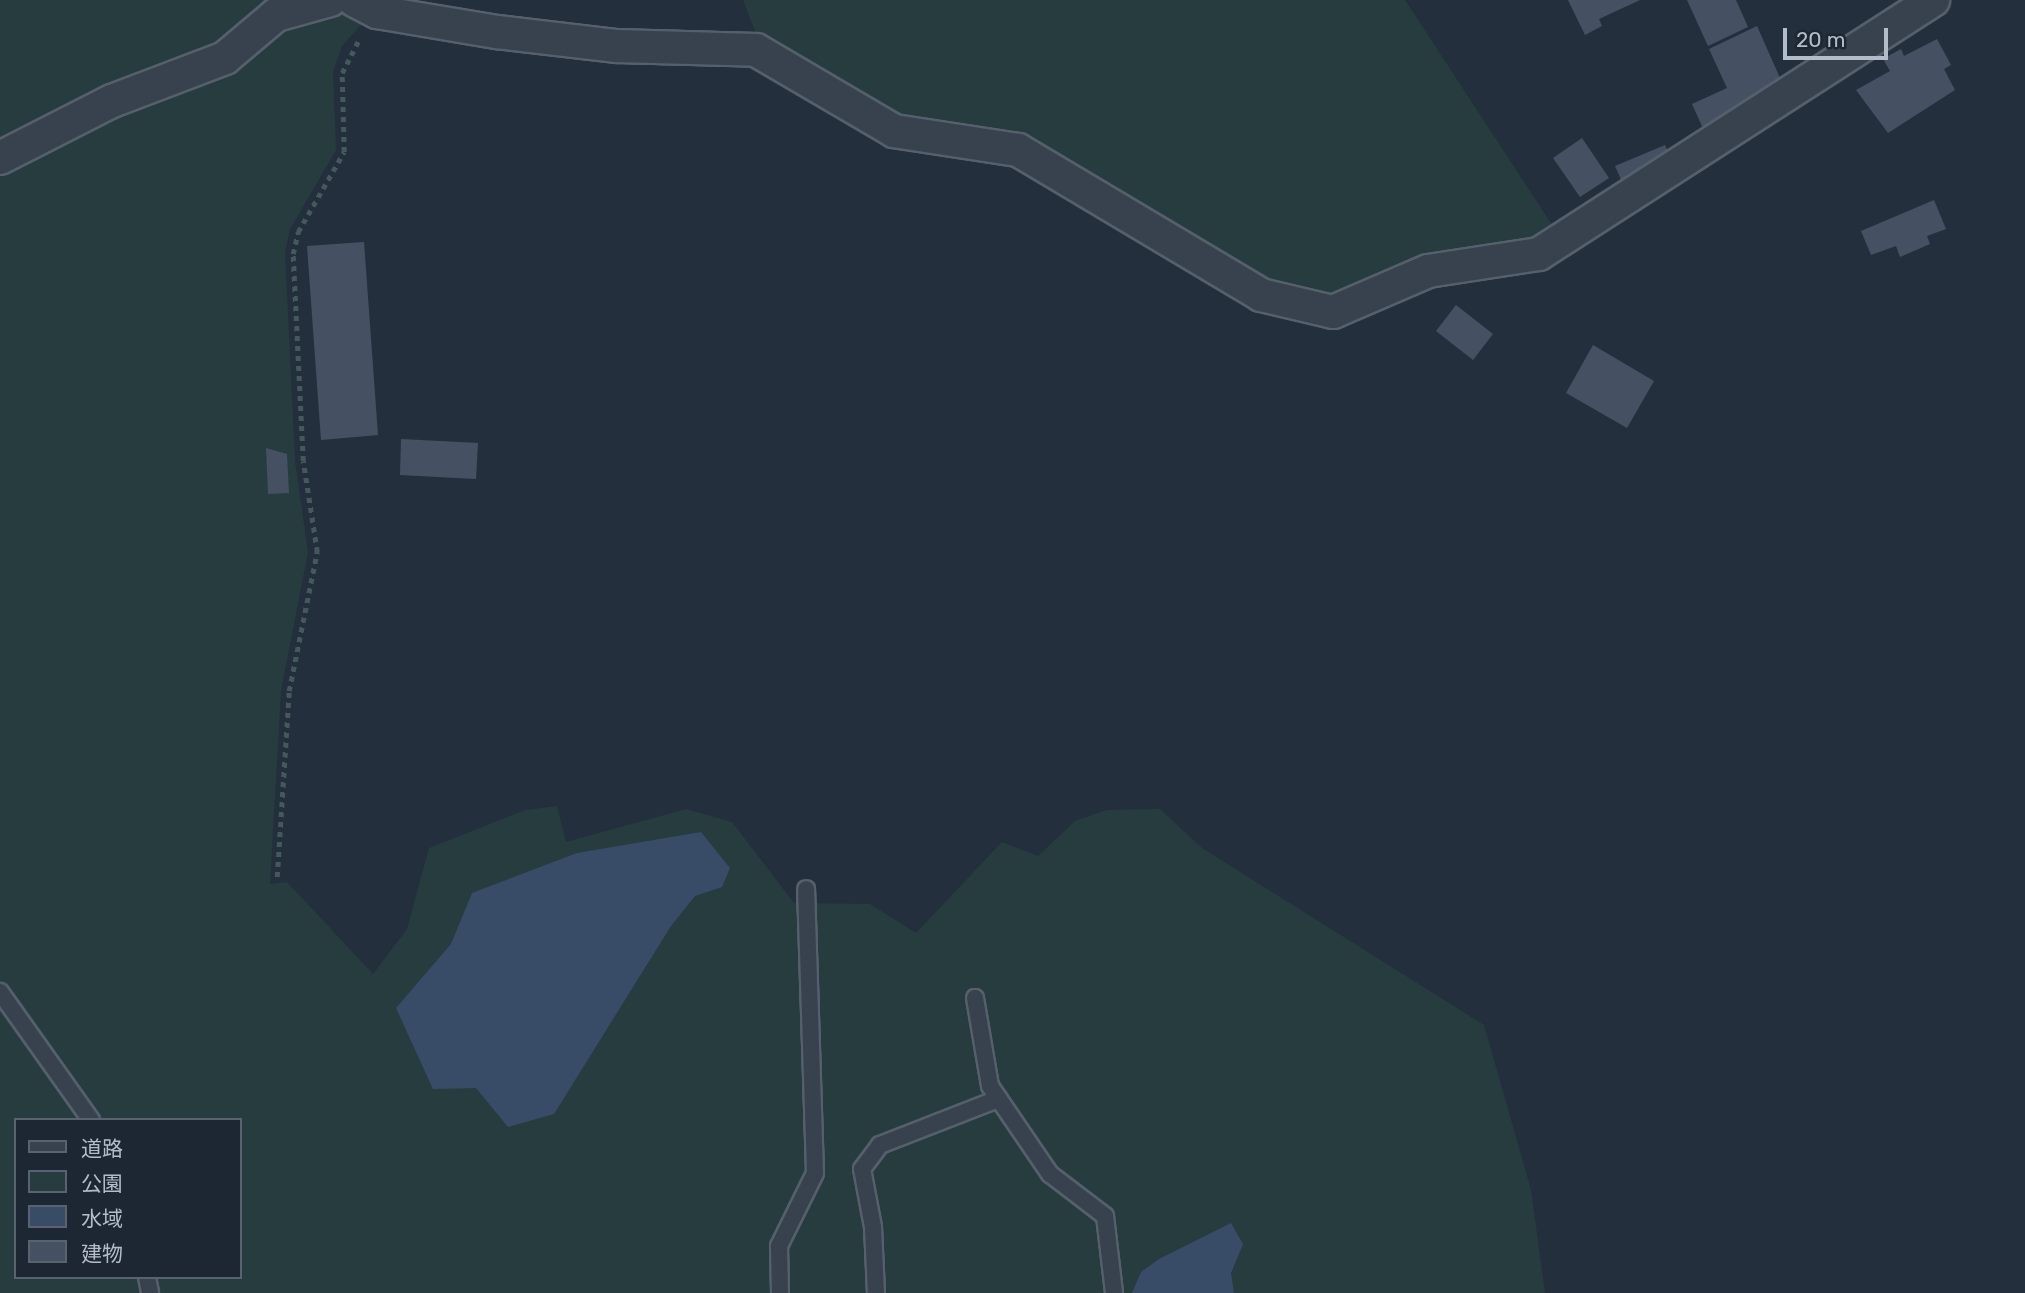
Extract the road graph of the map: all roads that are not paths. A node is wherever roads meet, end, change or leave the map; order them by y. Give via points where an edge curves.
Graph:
1 (330, 0) edge
2 (1933, 0) edge
3 (368, 4) edge
4 (0, 158) edge
5 (806, 889) dead end
6 (0, 992) edge
7 (975, 998) dead end
8 (998, 1099) junction
9 (90, 1118) edge
10 (780, 1293) edge
11 (876, 1293) edge
12 (1114, 1293) edge

1 - 4 street via 276,15 225,58 112,101
2 - 3 street via 1539,254 1428,271 1333,312 1261,295 1018,150 894,131 756,50 618,46
5 - 10 lane via 815,1173 779,1246
6 - 9 lane
7 - 8 lane via 990,1086
8 - 11 lane via 880,1145 862,1169 873,1227
8 - 12 lane via 1049,1174 1105,1216

